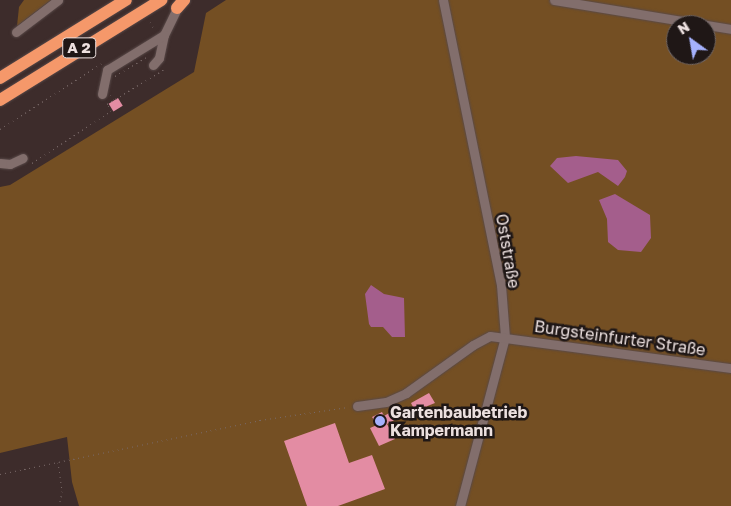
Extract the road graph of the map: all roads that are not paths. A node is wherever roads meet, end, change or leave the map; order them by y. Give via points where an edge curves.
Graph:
1 (58, 0) edge
2 (126, 0) edge
3 (161, 0) edge
4 (443, 0) edge
5 (554, 0) edge
6 (180, 4) edge
7 (731, 29) edge
8 (16, 32) dead end
9 (164, 35) junction
10 (153, 65) dead end
11 (0, 78) edge
12 (106, 92) road end
13 (0, 100) edge
14 (23, 158) dead end
15 (0, 163) edge
16 (505, 337) junction
17 (731, 368) edge
18 (357, 406) road end
19 (460, 506) edge

1 - 8 street
2 - 11 highway, A 2
3 - 13 highway, A 2
4 - 16 street, Oststraße via 501,286
5 - 7 street
6 - 9 street
9 - 10 street via 162,50
9 - 12 street via 107,70
14 - 15 street via 15,163
16 - 17 street, Burgsteinfurter Straße
16 - 18 street, Burgsteinfurter Straße via 490,336 473,344 406,393 386,402
16 - 19 street, Oststraße

